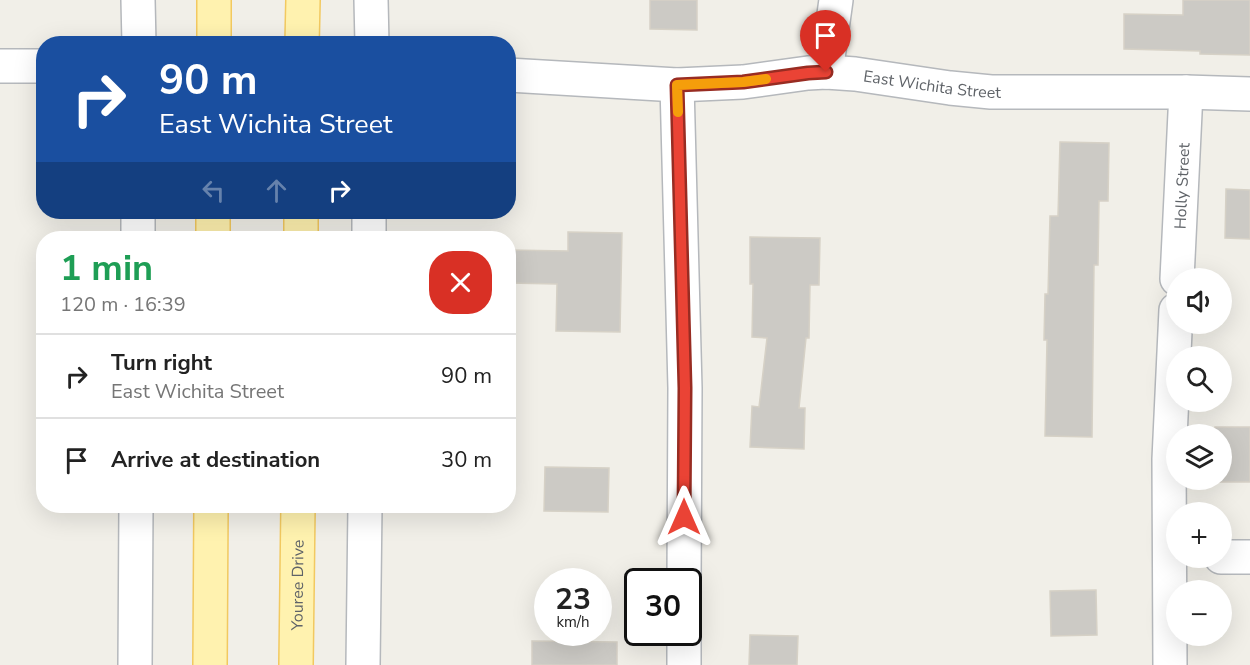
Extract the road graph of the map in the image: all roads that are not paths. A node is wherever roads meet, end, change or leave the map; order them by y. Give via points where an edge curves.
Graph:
1 (138, 0) edge
2 (213, 0) edge
3 (303, 0) edge
4 (371, 0) edge
5 (836, 0) edge
6 (139, 36) edge
7 (214, 36) edge
8 (302, 36) edge
9 (372, 36) edge
10 (0, 66) edge
11 (36, 66) edge
12 (826, 72) junction
13 (516, 75) edge
14 (677, 85) junction
15 (1186, 92) junction
16 (1250, 94) edge
17 (1178, 268) edge
18 (1175, 334) edge
19 (1171, 502) edge
20 (136, 513) edge
21 (211, 513) edge
22 (298, 513) edge
23 (365, 513) edge
24 (1232, 557) edge
25 (1250, 557) edge
26 (684, 568) edge
27 (1173, 568) edge
28 (684, 646) edge
29 (135, 665) edge
30 (210, 665) edge
31 (296, 665) edge
32 (363, 665) edge
33 (684, 665) edge
34 (1170, 665) edge

1 - 6 street
2 - 7 main road
3 - 8 main road
4 - 9 street
5 - 12 street
10 - 11 street
12 - 14 street, East Wichita Street
12 - 15 street, East Wichita Street via 991,92
13 - 14 street, East Wichita Street
14 - 26 street via 685,388
15 - 16 street, East Wichita Street
15 - 17 street, Holly Street
18 - 19 street
20 - 29 street
21 - 30 main road
22 - 31 main road, Youree Drive
23 - 32 street
24 - 25 street
27 - 34 street
28 - 33 street

